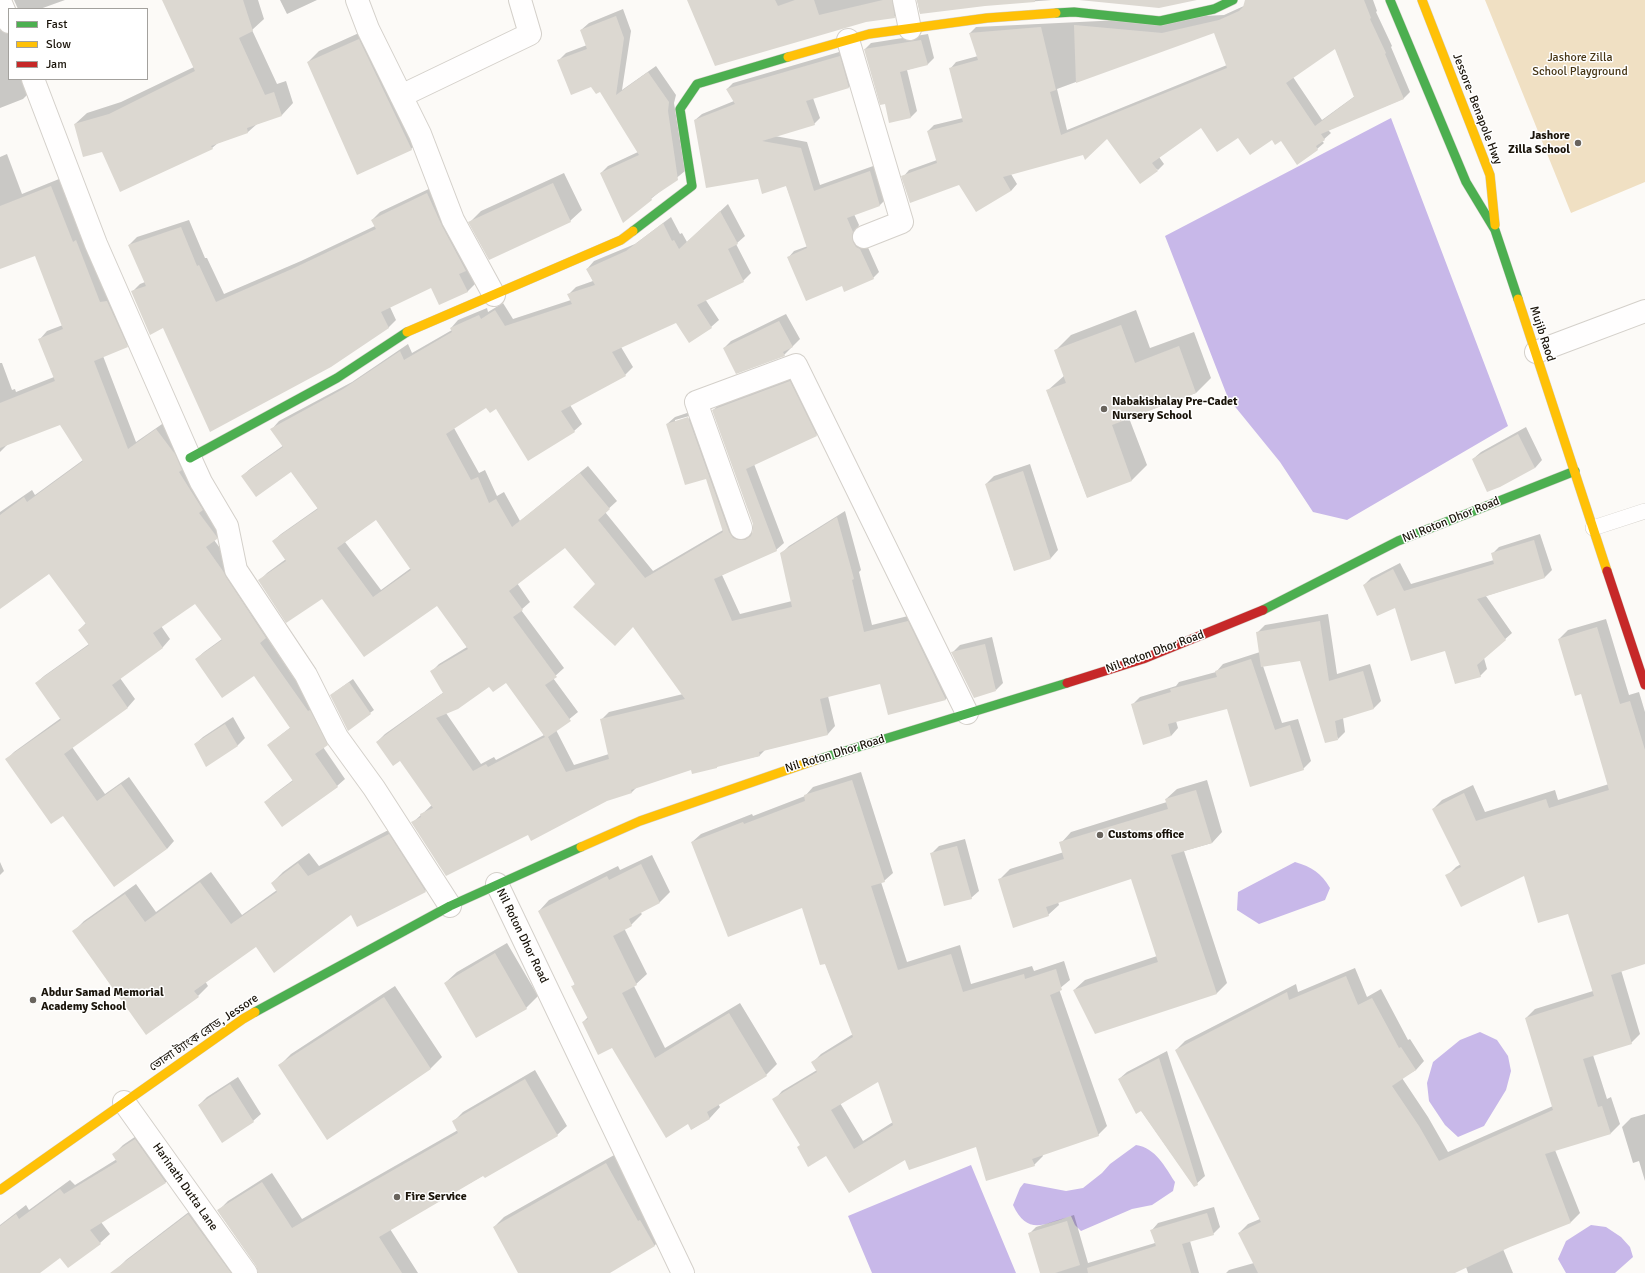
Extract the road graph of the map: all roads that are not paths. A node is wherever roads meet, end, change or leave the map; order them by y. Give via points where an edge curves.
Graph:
1 (357, 0) edge
2 (520, 0) edge
3 (904, 0) edge
4 (1233, 0) edge
5 (1390, 0) edge
6 (1422, 0) edge
7 (0, 1) edge
8 (8, 20) edge
9 (910, 28) junction
10 (848, 40) junction
11 (33, 80) edge
12 (401, 96) junction
13 (1495, 230) junction
14 (864, 238) dead end
15 (494, 295) junction
16 (1645, 311) edge
17 (1536, 352) junction
18 (190, 458) junction
19 (1574, 471) junction
20 (1645, 511) edge
21 (741, 528) dead end
22 (1593, 528) junction
23 (1645, 685) edge
24 (967, 713) junction
25 (497, 884) junction
26 (450, 906) junction
27 (124, 1102) junction
28 (0, 1190) edge
29 (246, 1273) edge
30 (684, 1273) edge

1 - 12 street via 368,29
2 - 12 street via 530,34
3 - 9 street
4 - 9 main road via 1214,9 1160,20 1074,12 987,18
5 - 13 main road, Mujib Raod via 1466,182
6 - 13 main road, Jessore- Benapole Hwy via 1490,175
7 - 8 street
9 - 10 main road
10 - 14 street via 902,222
10 - 15 main road via 697,84 680,109 692,186 621,240
11 - 18 street via 96,244
12 - 15 street via 420,134 453,220
13 - 17 main road, Mujib Raod
15 - 18 main road via 403,334 337,378
16 - 17 street
17 - 19 main road, Mujib Raod
18 - 26 street via 227,526 236,570 306,675 337,737 374,788
19 - 22 main road, Mujib Raod
19 - 24 main road, Nil Roton Dhor Road via 1398,541 1274,605 1143,659
20 - 22 lane
21 - 24 street via 696,402 796,365
22 - 23 main road, Mujib Raod
24 - 25 main road, Nil Roton Dhor Road via 784,770 640,821
25 - 26 main road, ভোলা ট্যাংক রোড, Jessore
25 - 30 street, Nil Roton Dhor Road
26 - 27 main road, ভোলা ট্যাংক রোড, Jessore via 242,1019
27 - 28 main road, ভোলা ট্যাংক রোড, Jessore
27 - 29 street, Harinath Dutta Lane

